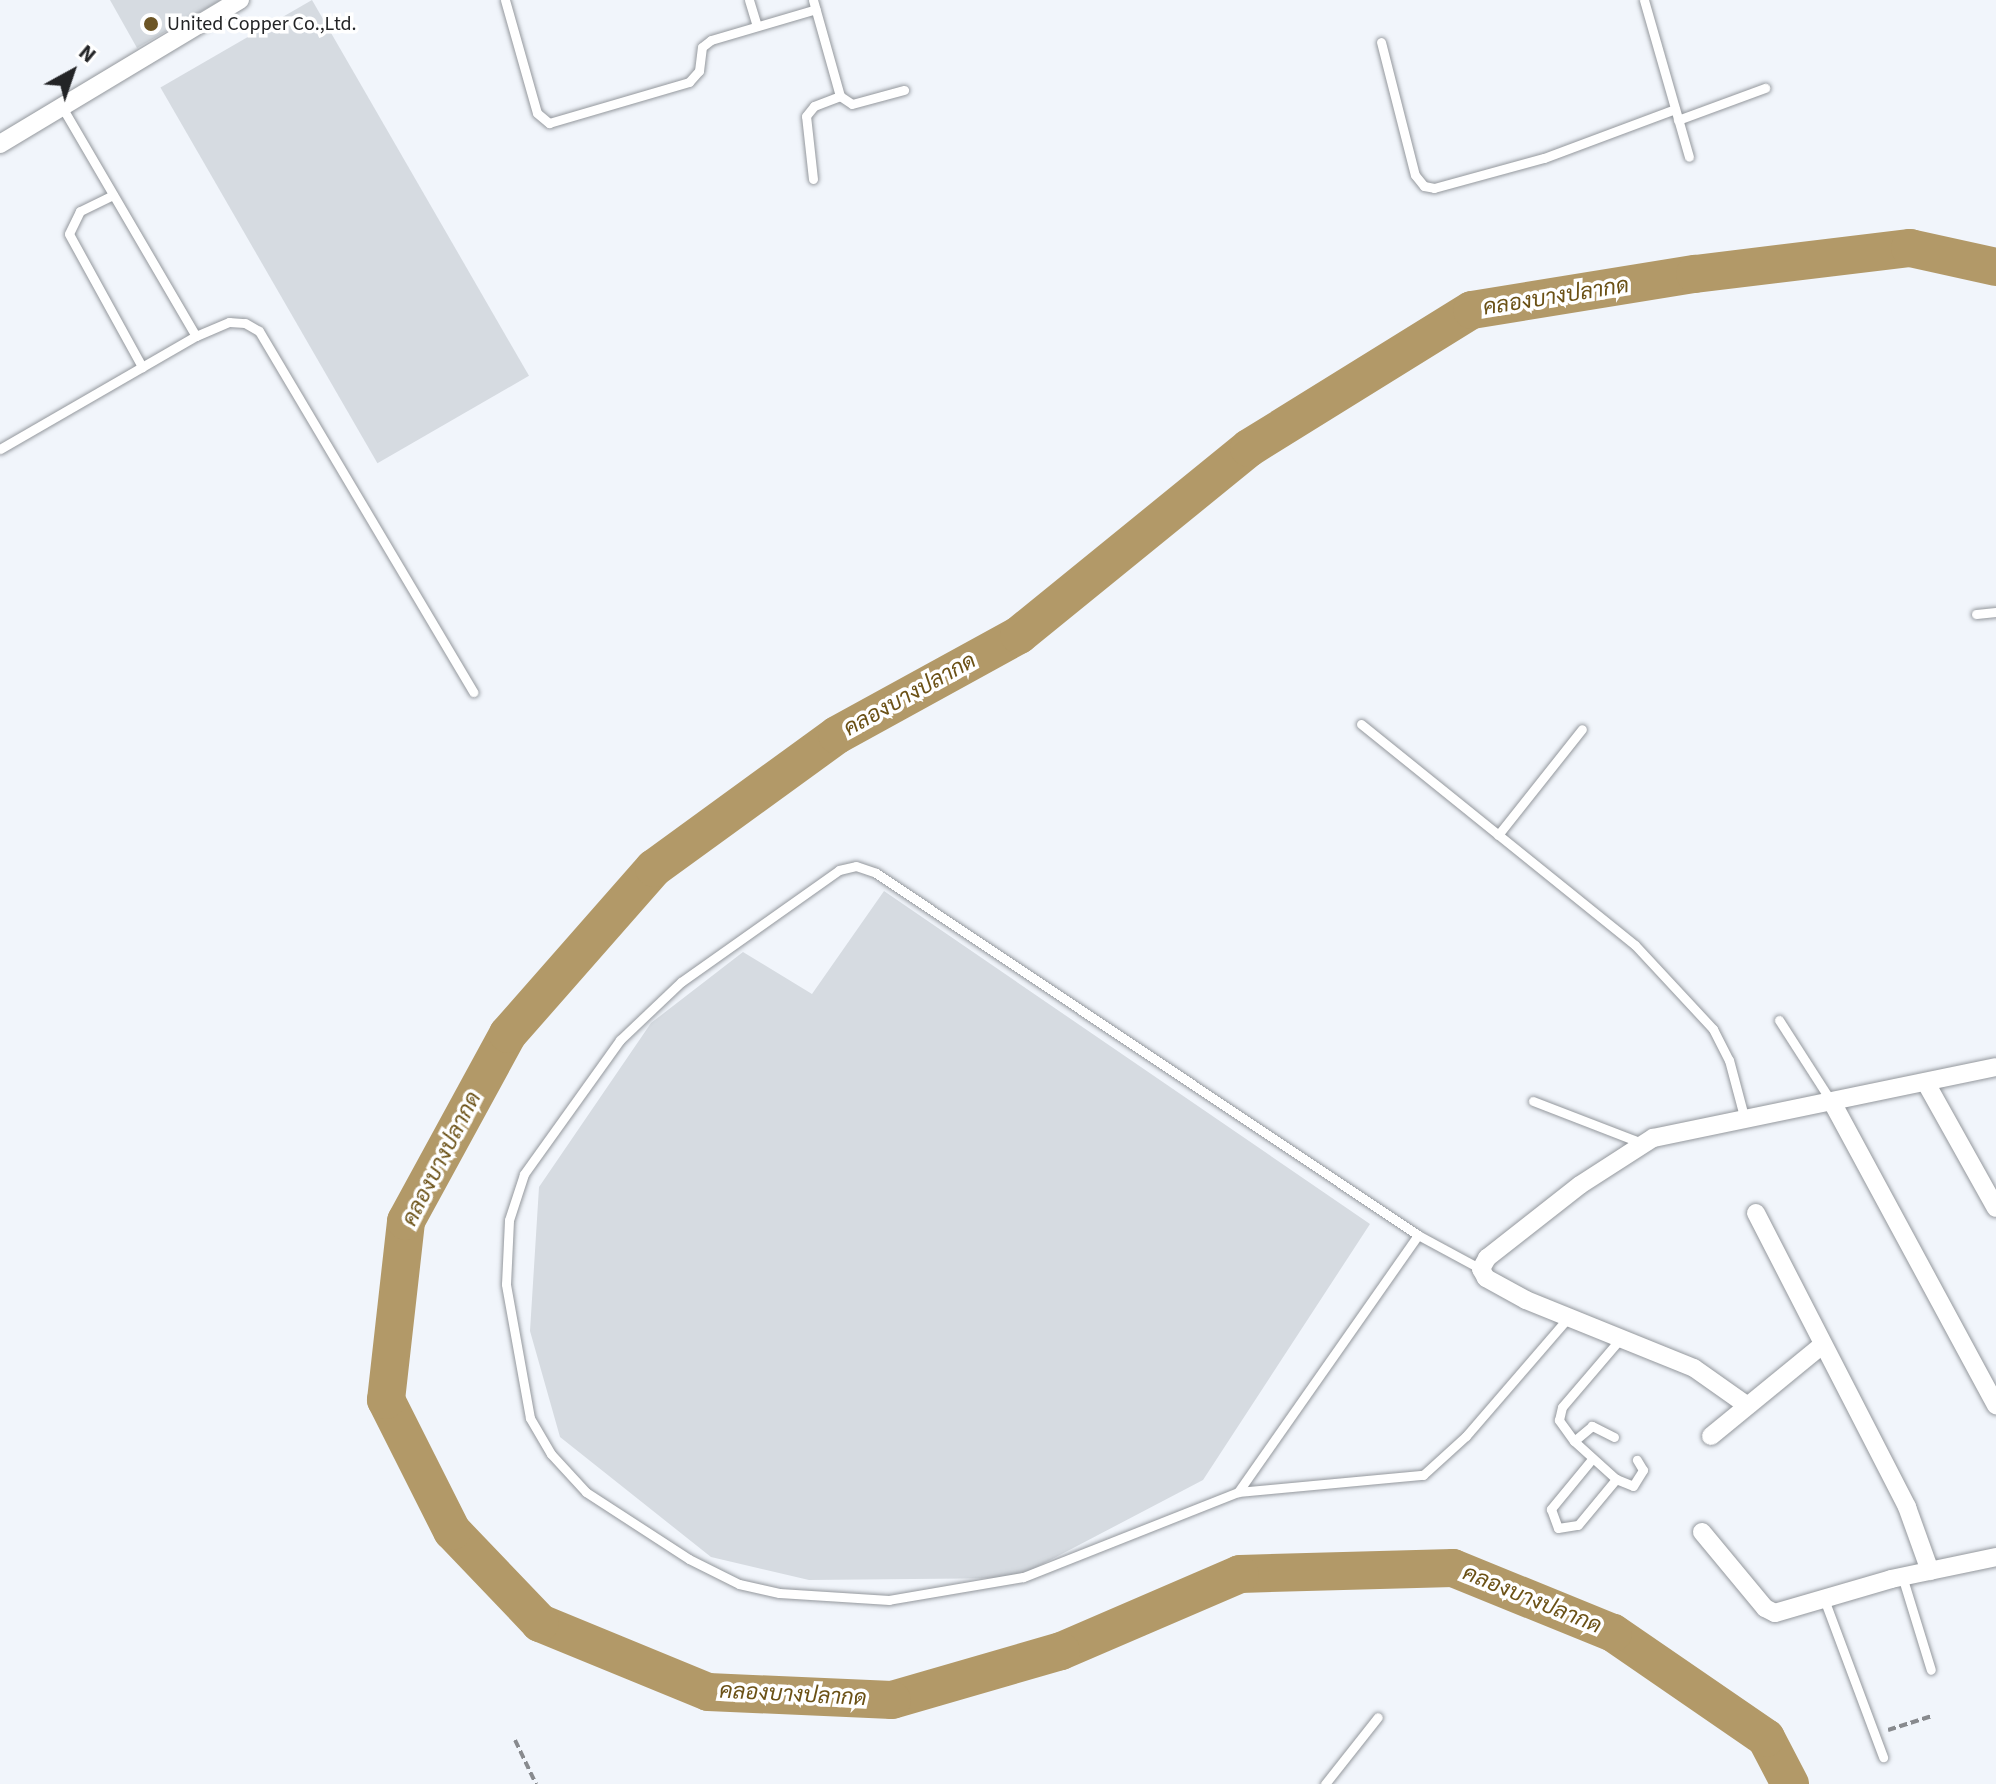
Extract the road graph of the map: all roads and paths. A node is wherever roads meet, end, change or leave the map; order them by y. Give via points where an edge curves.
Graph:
1 (240, 0) edge
2 (505, 0) edge
3 (749, 0) edge
4 (1644, 0) edge
5 (815, 5) edge
6 (757, 26) junction
7 (1381, 42) dead end
8 (1765, 88) dead end
9 (904, 90) dead end
10 (840, 96) junction
11 (62, 107) junction
12 (1677, 115) junction
13 (0, 144) edge
14 (1689, 157) dead end
15 (813, 179) dead end
16 (113, 195) junction
17 (196, 336) junction
18 (142, 367) junction
19 (0, 449) edge
20 (1996, 612) edge
21 (1976, 614) dead end
22 (473, 692) dead end
23 (1361, 724) dead end
24 (1582, 729) dead end
25 (1498, 835) junction
26 (1779, 1020) dead end
27 (1996, 1067) edge
28 (1926, 1083) junction
29 (1533, 1101) dead end
30 (1832, 1102) junction
31 (1745, 1120) junction
32 (1643, 1143) junction
33 (1996, 1208) edge
34 (1756, 1213) dead end
35 (1418, 1235) junction
36 (1481, 1269) junction
37 (1568, 1318) junction
38 (1620, 1339) junction
39 (1822, 1345) junction
40 (1745, 1404) junction
41 (1996, 1405) edge
42 (1711, 1436) dead end
43 (1614, 1437) dead end
44 (1574, 1441) junction
45 (1592, 1459) junction
46 (1637, 1460) dead end
47 (1616, 1479) junction
48 (1238, 1492) junction
49 (1702, 1532) dead end
50 (1996, 1557) edge
51 (1930, 1571) junction
52 (1902, 1576) junction
53 (1823, 1597) junction
54 (1931, 1670) dead end
55 (1932, 1716) dead end
56 (1378, 1717) dead end
57 (1875, 1735) junction
58 (515, 1740) dead end
59 (1883, 1757) dead end
60 (536, 1784) edge
61 (1325, 1784) edge

1 - 11 street
2 - 6 lane via 537,113 549,123 689,82 699,71 702,47
3 - 6 lane
4 - 12 lane
5 - 6 lane
5 - 10 lane
7 - 12 lane via 1415,175 1424,186 1434,188 1544,158
8 - 12 lane
9 - 10 lane via 852,104
10 - 15 lane via 814,106 806,116
11 - 13 street
11 - 16 lane
12 - 14 lane
16 - 17 lane
16 - 18 lane via 80,211 69,234
17 - 18 lane
17 - 22 lane via 229,322 259,331
18 - 19 lane
20 - 21 lane
23 - 25 lane
24 - 25 lane
25 - 31 lane via 1635,945 1713,1029 1729,1060
26 - 30 lane
27 - 28 street
28 - 30 street
28 - 33 street
29 - 32 lane
30 - 31 street
30 - 41 street
31 - 32 street
32 - 36 street via 1580,1185 1487,1258
34 - 39 street
35 - 36 lane
35 - 48 lane
35 - 48 lane via 876,873 856,866 839,870 681,982 611,1051 524,1174 509,1220 506,1284 530,1418 551,1454 586,1492 689,1559 739,1584 779,1593 889,1600 946,1593 1023,1577
36 - 37 street via 1503,1288
37 - 38 street
37 - 48 lane via 1466,1436 1423,1475
38 - 40 street via 1694,1368
38 - 44 lane via 1562,1407 1559,1420
39 - 40 street
39 - 51 street via 1907,1507
40 - 42 street
43 - 44 lane via 1592,1426
44 - 45 lane
45 - 47 lane
45 - 47 lane via 1551,1509 1558,1528 1578,1525
46 - 47 lane via 1643,1475 1633,1486
49 - 53 street via 1765,1608 1775,1613
50 - 51 street
51 - 52 street
52 - 53 street
52 - 54 lane
53 - 57 lane
55 - 57 path
56 - 61 lane
57 - 59 lane
58 - 60 path

